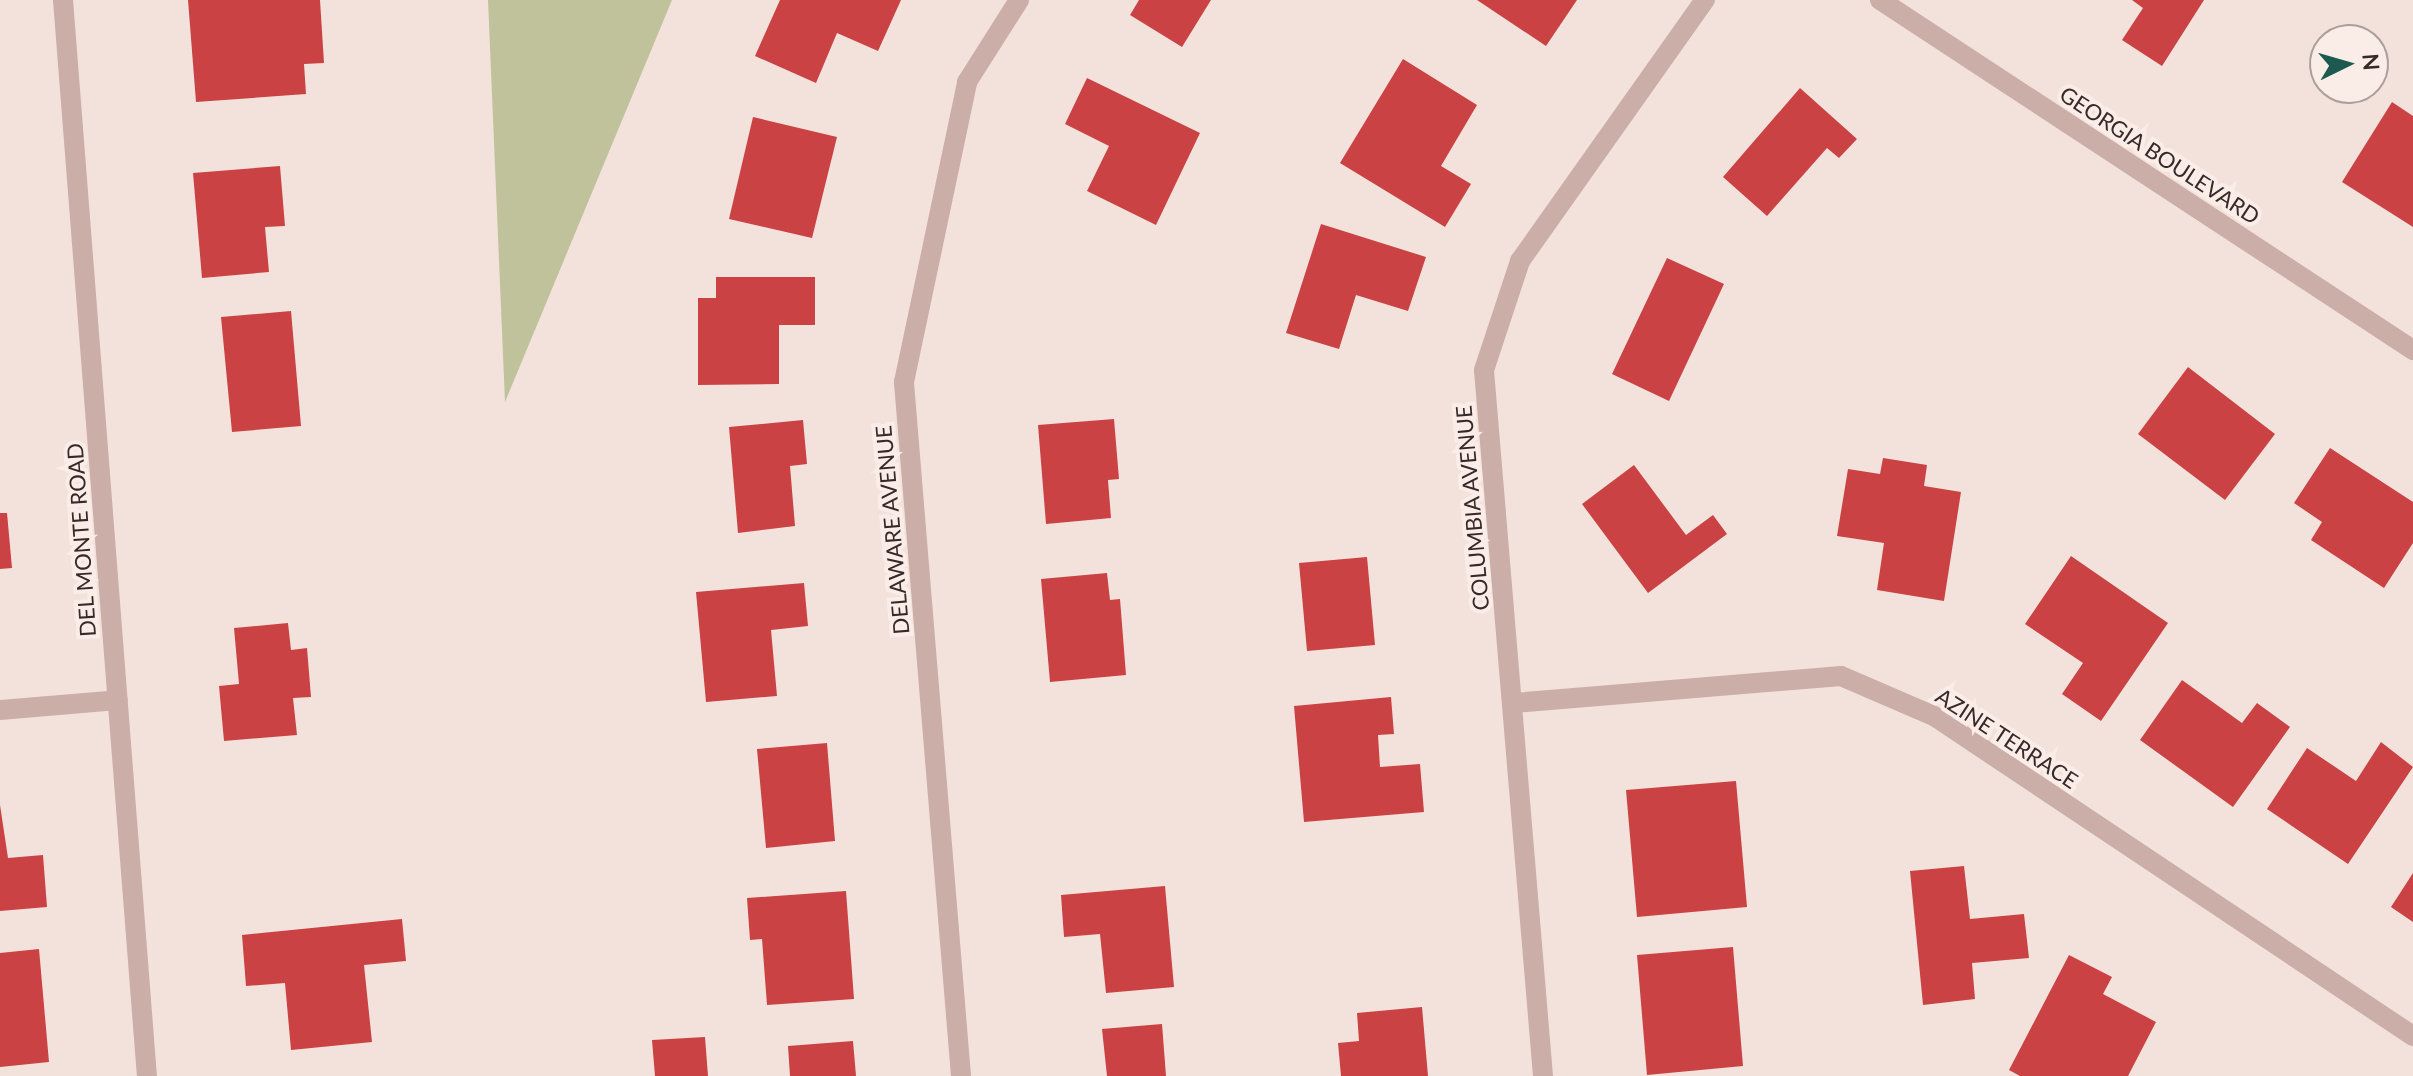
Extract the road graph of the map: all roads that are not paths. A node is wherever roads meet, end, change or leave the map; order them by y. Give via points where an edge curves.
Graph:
1 (63, 0) edge
2 (1019, 0) edge
3 (1705, 0) edge
4 (1880, 0) edge
5 (2413, 350) edge
6 (118, 700) junction
7 (1513, 703) junction
8 (0, 710) edge
9 (2413, 1036) edge
10 (147, 1076) edge
11 (961, 1076) edge
12 (1543, 1076) edge

1 - 6 street, DEL MONTE ROAD
2 - 11 street, DELAWARE AVENUE via 967,82 904,382
3 - 7 street, COLUMBIA AVENUE via 1520,261 1484,370
4 - 5 street, GEORGIA BOULEVARD
6 - 8 street
6 - 10 street, DEL MONTE ROAD
7 - 9 street, AZINE TERRACE via 1841,676 1934,716
7 - 12 street, COLUMBIA AVENUE

